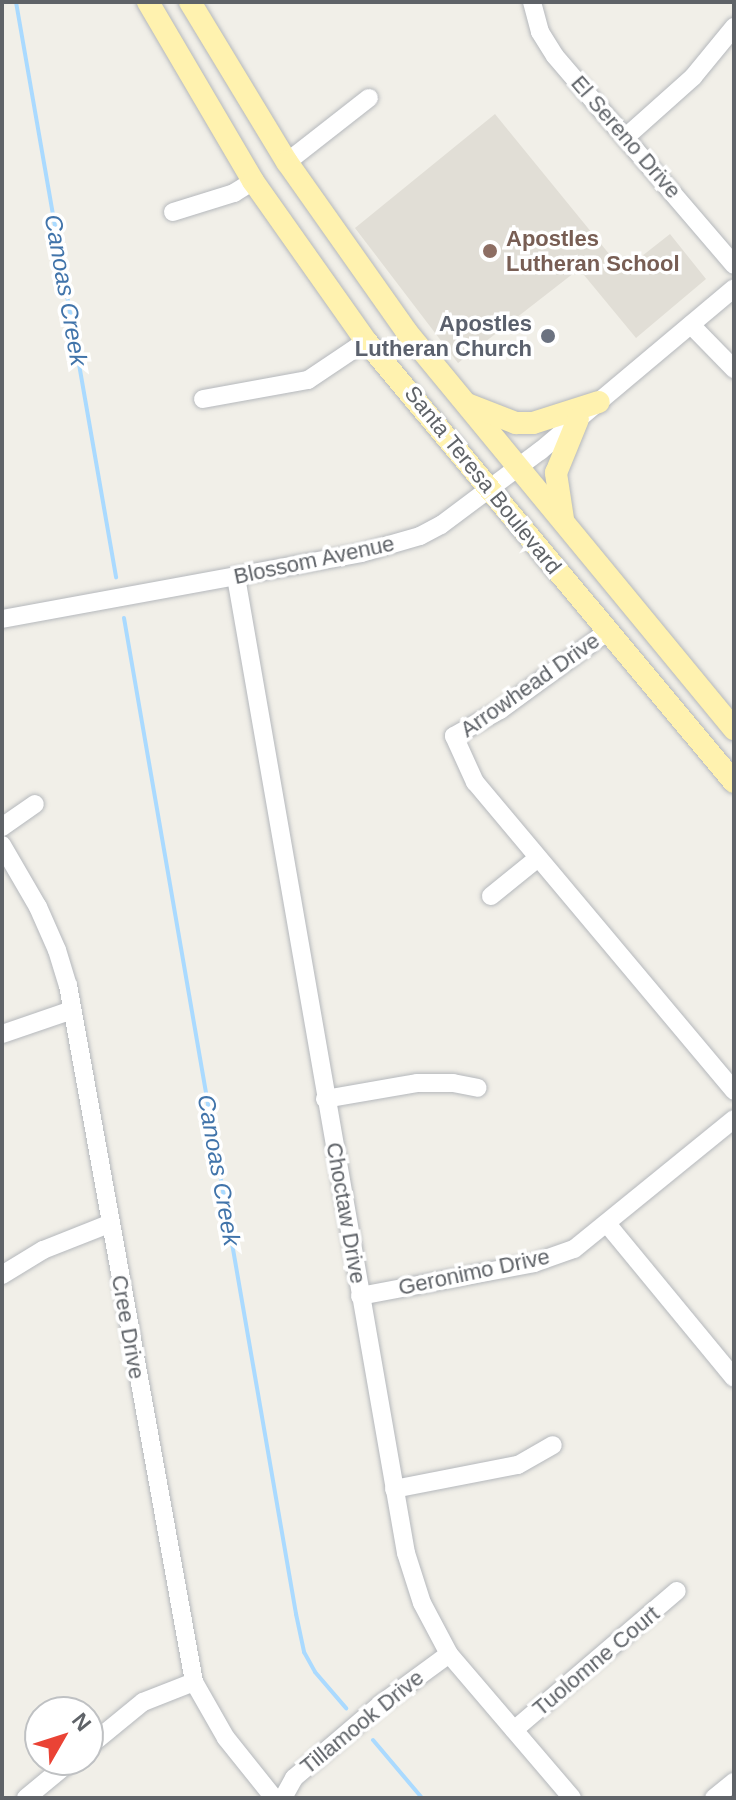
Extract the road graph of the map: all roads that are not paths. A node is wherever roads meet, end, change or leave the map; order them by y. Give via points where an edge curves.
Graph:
1 (148, 2) edge
2 (532, 2) edge
3 (192, 3) edge
4 (734, 27) edge
5 (369, 98) dead end
6 (627, 136) junction
7 (287, 162) junction
8 (253, 181) junction
9 (173, 212) dead end
10 (734, 265) edge
11 (734, 288) edge
12 (691, 325) junction
13 (366, 341) junction
14 (734, 369) edge
15 (203, 399) dead end
16 (599, 402) junction
17 (464, 403) junction
18 (578, 419) junction
19 (517, 468) junction
20 (489, 489) junction
21 (564, 524) junction
22 (236, 577) junction
23 (3, 614) edge
24 (608, 631) junction
25 (734, 729) edge
26 (734, 782) edge
27 (35, 804) dead end
28 (2, 827) edge
29 (2, 845) edge
30 (538, 858) junction
31 (491, 896) dead end
32 (72, 1010) junction
33 (2, 1034) edge
34 (478, 1088) dead end
35 (734, 1091) edge
36 (325, 1099) junction
37 (734, 1119) edge
38 (109, 1224) junction
39 (608, 1225) junction
40 (2, 1275) edge
41 (360, 1296) junction
42 (734, 1378) edge
43 (553, 1445) dead end
44 (394, 1489) junction
45 (677, 1591) dead end
46 (449, 1654) junction
47 (194, 1682) junction
48 (514, 1730) junction
49 (104, 1734) edge
50 (53, 1776) edge
51 (734, 1782) edge
52 (26, 1798) edge
53 (274, 1798) edge
54 (283, 1798) edge
55 (572, 1798) edge
56 (714, 1798) edge

1 - 8 main road, Santa Teresa Boulevard
2 - 6 street, El Sereno Drive via 540,32 555,56
3 - 7 main road, Santa Teresa Boulevard
4 - 6 street via 674,95
5 - 7 street
6 - 10 street, El Sereno Drive
7 - 17 main road, Santa Teresa Boulevard
8 - 9 street via 234,193
8 - 13 main road, Santa Teresa Boulevard
11 - 12 street, Blossom Avenue
12 - 14 street
12 - 16 street, Blossom Avenue
13 - 15 street via 308,380
13 - 20 main road, Santa Teresa Boulevard
16 - 17 main road via 533,423 516,423
16 - 18 street, Blossom Avenue
17 - 19 main road, Santa Teresa Boulevard
18 - 19 street, Blossom Avenue
18 - 21 main road via 556,473
19 - 20 street, Blossom Avenue
19 - 21 main road, Santa Teresa Boulevard
20 - 22 street, Blossom Avenue via 420,536
20 - 24 main road, Santa Teresa Boulevard
21 - 25 main road, Santa Teresa Boulevard
22 - 23 street, Blossom Avenue
22 - 36 street, Choctaw Drive
24 - 26 main road, Santa Teresa Boulevard
24 - 30 street, Arrowhead Drive via 500,710 454,736 475,782
27 - 28 street
29 - 32 street, Cree Drive via 57,950
30 - 31 street
30 - 35 street, Arrowhead Drive
32 - 33 street
32 - 38 street, Cree Drive
34 - 36 street via 417,1083
36 - 41 street, Choctaw Drive
37 - 39 street, Geronimo Drive
38 - 40 street via 43,1250
38 - 47 street, Cree Drive
39 - 41 street, Geronimo Drive via 574,1249 534,1263
39 - 42 street
41 - 44 street, Choctaw Drive
43 - 44 street via 518,1465
44 - 46 street, Choctaw Drive via 422,1603
45 - 48 street, Tuolomne Court
46 - 48 street, Choctaw Drive
46 - 54 street, Tillamook Drive via 294,1778
47 - 49 street via 143,1702
47 - 53 street, Cree Drive via 226,1738
48 - 55 street, Choctaw Drive
50 - 52 street
51 - 56 street

